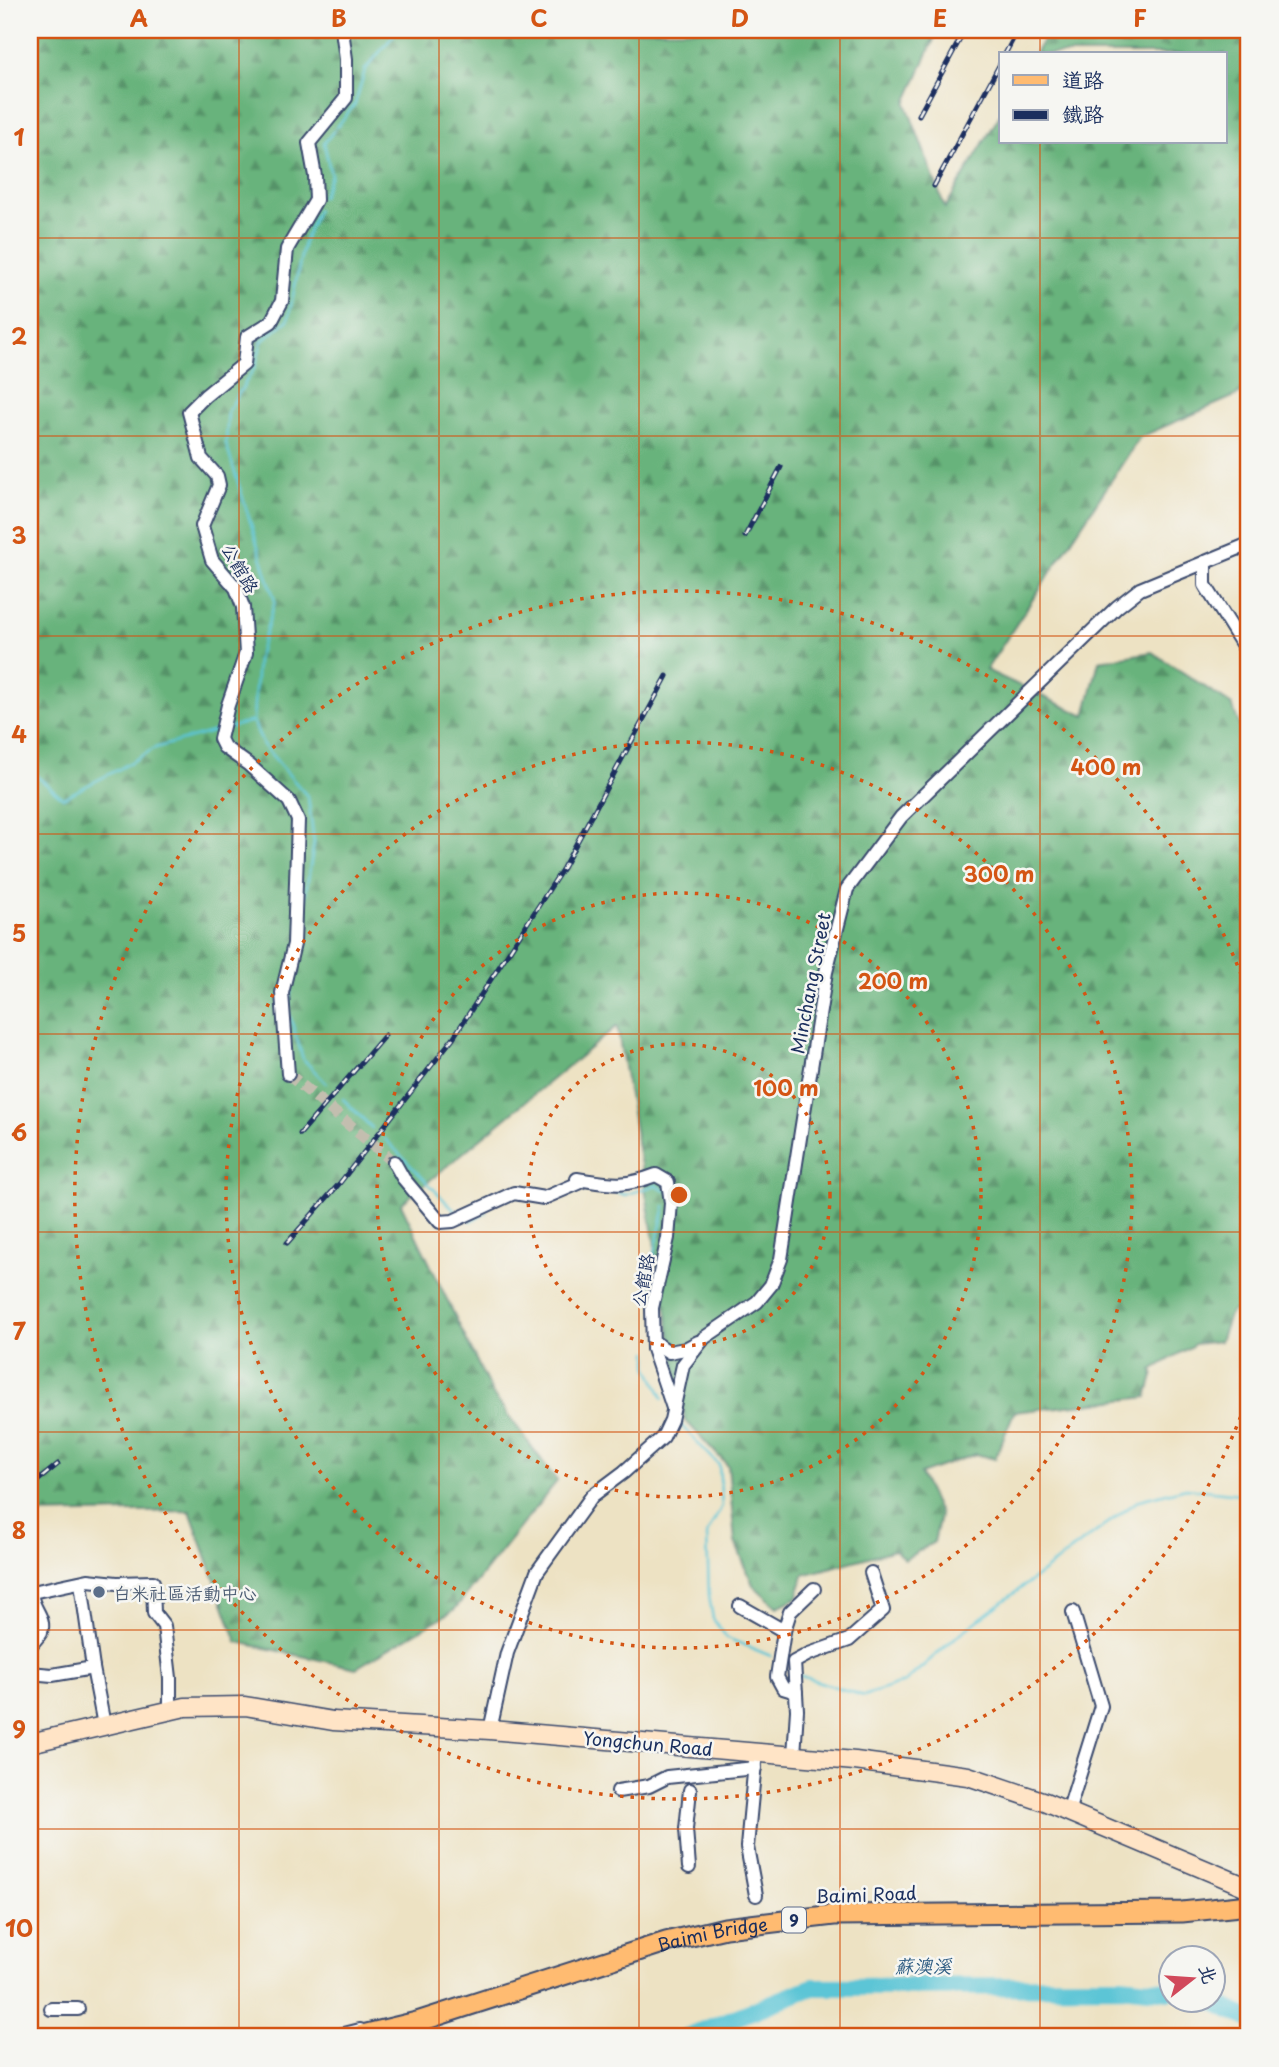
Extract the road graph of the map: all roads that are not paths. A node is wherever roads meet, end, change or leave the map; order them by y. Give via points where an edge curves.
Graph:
1 (342, 30) edge
2 (1249, 544) edge
3 (1205, 562) junction
4 (1249, 655) edge
5 (288, 1074) dead end
6 (394, 1162) tunnel mouth
7 (704, 1338) junction
8 (654, 1342) junction
9 (674, 1408) junction
10 (871, 1573) dead end
11 (81, 1583) junction
12 (814, 1589) dead end
13 (740, 1606) dead end
14 (1073, 1612) dead end
15 (784, 1632) junction
16 (30, 1646) edge
17 (93, 1668) junction
18 (30, 1673) edge
19 (796, 1692) junction
20 (170, 1710) junction
21 (104, 1725) junction
22 (490, 1730) junction
23 (30, 1743) edge
24 (794, 1755) junction
25 (755, 1760) junction
26 (690, 1790) dead end
27 (618, 1791) dead end
28 (1068, 1812) junction
29 (690, 1867) dead end
30 (1249, 1888) edge
31 (755, 1895) dead end
32 (1249, 1902) edge
33 (1249, 1919) edge
34 (51, 2009) dead end
35 (78, 2009) dead end
36 (332, 2037) edge
37 (354, 2037) edge
38 (398, 2037) edge

1 - 5 street, 公館路 via 346,98 309,143 316,200 287,249 282,301 271,322 247,337 244,364 189,412 201,458 219,485 202,527 212,560 236,588 243,607 246,653 220,739 289,801 298,820 294,944 282,993
2 - 3 street, Minchang Street
3 - 4 street via 1205,585
3 - 7 street, Minchang Street via 1140,589 1116,607 901,817 848,889 826,972 781,1259 771,1286 757,1302
6 - 8 street, 公館路 via 440,1222 453,1221 514,1193 544,1198 579,1184 577,1179 632,1184 656,1175 668,1182 668,1238 652,1308
7 - 8 street via 669,1352
7 - 9 street, Minchang Street via 683,1366
8 - 9 street, 公館路
9 - 22 street via 663,1437 592,1496 537,1573 507,1653
10 - 19 street via 883,1610 849,1640 794,1662
11 - 16 street via 32,1592 42,1622 41,1632
11 - 17 street
11 - 20 street via 153,1582 154,1613 164,1626
12 - 15 street via 790,1612
13 - 15 street
14 - 28 street via 1101,1706
15 - 19 street via 777,1677 783,1688
17 - 18 street via 52,1675
17 - 21 street
19 - 24 street
20 - 21 street, Yongchun Road
20 - 22 street, Yongchun Road via 246,1706 333,1721
21 - 23 street, Yongchun Road
22 - 25 street, Yongchun Road
24 - 25 street, Yongchun Road
24 - 28 street, Yongchun Road via 968,1776
25 - 27 street
25 - 31 street via 747,1847
26 - 29 street via 686,1829
28 - 30 street, Yongchun Road
32 - 36 street, Baimi Road via 833,1910 725,1922 668,1934 415,2017
32 - 37 main road, Baimi Bridge / 9 via 1182,1912 834,1915 726,1928
33 - 38 main road, Baimi Bridge / 9 via 821,1927 669,1952
34 - 35 street

